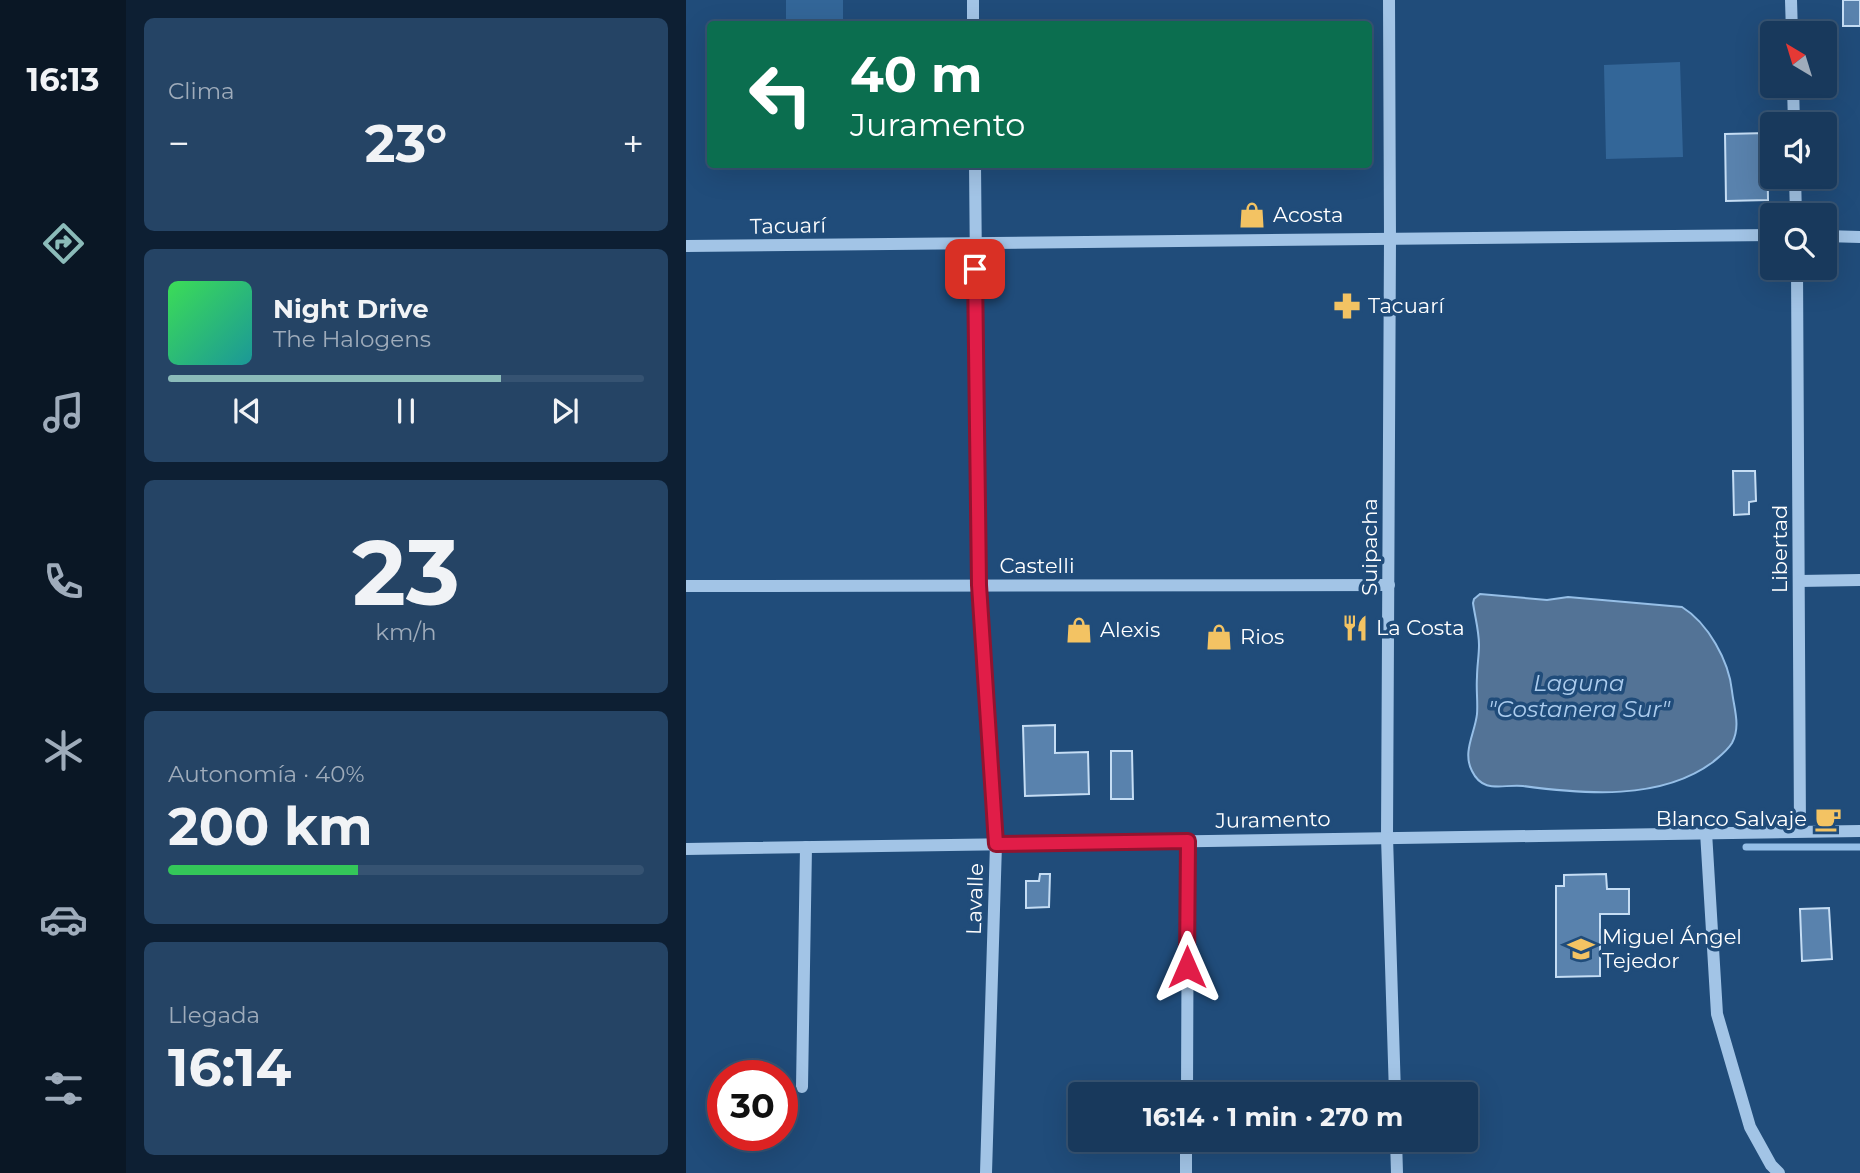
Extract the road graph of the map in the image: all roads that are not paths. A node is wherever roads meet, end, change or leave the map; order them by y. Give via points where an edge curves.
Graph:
1 (973, 0) edge
2 (1389, 0) edge
3 (1791, 0) edge
4 (973, 21) edge
5 (1792, 21) edge
6 (975, 168) edge
7 (1760, 235) edge
8 (1837, 236) edge
9 (1860, 237) edge
10 (1390, 239) junction
11 (975, 243) junction
12 (686, 246) edge
13 (1797, 280) edge
14 (1860, 580) edge
15 (1799, 581) junction
16 (979, 585) junction
17 (1389, 585) junction
18 (686, 586) edge
19 (1800, 831) junction
20 (1860, 831) edge
21 (1706, 832) junction
22 (1387, 837) junction
23 (1188, 841) junction
24 (996, 844) junction
25 (806, 847) junction
26 (686, 849) edge
27 (1187, 1082) edge
28 (1395, 1082) edge
29 (802, 1087) dead end
30 (1186, 1152) edge
31 (1396, 1152) edge
32 (986, 1173) edge
33 (1186, 1173) edge
34 (1397, 1173) edge
35 (1779, 1173) edge

1 - 4 street
2 - 10 street, Suipacha
3 - 5 street
6 - 11 street, Lavalle
7 - 10 street, Tacuarí
8 - 9 street
10 - 11 street, Tacuarí
10 - 17 street, Suipacha
11 - 12 street, Tacuarí
11 - 16 street, Lavalle
13 - 15 street, Libertad
14 - 15 street
15 - 19 street, Libertad
16 - 17 street, Castelli
16 - 18 street, Castelli
16 - 24 street, Lavalle
17 - 22 street, Suipacha
19 - 20 street, Juramento
19 - 21 street, Juramento
21 - 22 street, Juramento
21 - 35 street via 1717,1014 1750,1127
22 - 23 street, Juramento
22 - 28 street, Suipacha
23 - 24 street, Juramento
23 - 27 street
24 - 25 street, Juramento
24 - 32 street, Lavalle
25 - 26 street, Juramento
25 - 29 street
30 - 33 street
31 - 34 street

